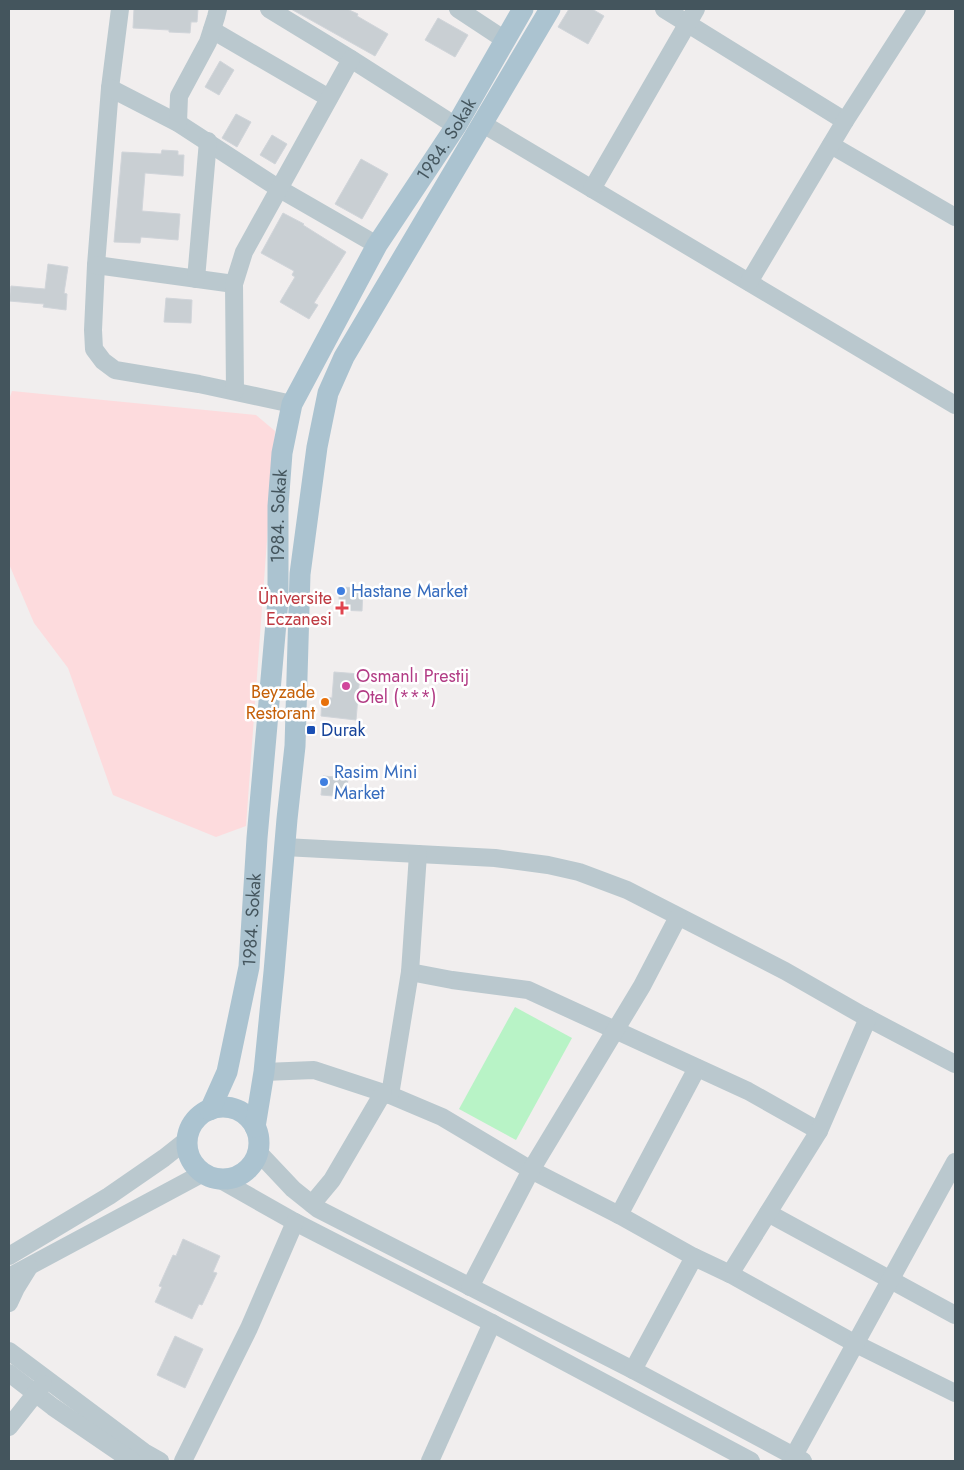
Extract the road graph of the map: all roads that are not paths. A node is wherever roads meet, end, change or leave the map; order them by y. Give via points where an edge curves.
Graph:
1 (120, 9) edge
2 (218, 9) edge
3 (458, 9) edge
4 (523, 9) edge
5 (550, 9) edge
6 (664, 9) edge
7 (917, 9) edge
8 (278, 11) edge
9 (692, 16) edge
10 (212, 30) junction
11 (505, 40) junction
12 (351, 59) junction
13 (110, 88) junction
14 (329, 98) junction
15 (845, 121) junction
16 (178, 123) junction
17 (483, 124) junction
18 (456, 126) junction
19 (208, 142) junction
20 (830, 145) junction
21 (278, 188) junction
22 (592, 189) junction
23 (955, 217) edge
24 (378, 245) junction
25 (96, 265) junction
26 (196, 278) junction
27 (749, 282) junction
28 (234, 284) junction
29 (313, 364) junction
30 (336, 375) junction
31 (235, 391) junction
32 (292, 404) junction
33 (955, 405) edge
34 (284, 847) junction
35 (418, 854) junction
36 (678, 916) junction
37 (410, 972) junction
38 (868, 1018) junction
39 (616, 1030) junction
40 (955, 1064) edge
41 (697, 1068) junction
42 (264, 1072) junction
43 (387, 1094) junction
44 (210, 1110) junction
45 (255, 1127) junction
46 (819, 1131) junction
47 (188, 1139) junction
48 (258, 1152) junction
49 (955, 1162) edge
50 (531, 1170) junction
51 (211, 1176) junction
52 (312, 1204) junction
53 (768, 1213) junction
54 (619, 1215) junction
55 (295, 1222) junction
56 (9, 1256) edge
57 (694, 1258) junction
58 (30, 1266) junction
59 (730, 1274) junction
60 (9, 1277) edge
61 (891, 1280) junction
62 (470, 1287) junction
63 (9, 1303) edge
64 (955, 1314) edge
65 (492, 1324) junction
66 (856, 1344) junction
67 (9, 1351) edge
68 (633, 1370) junction
69 (9, 1373) edge
70 (46, 1380) junction
71 (955, 1393) edge
72 (36, 1394) junction
73 (9, 1426) edge
74 (796, 1460) edge
75 (132, 1461) edge
76 (160, 1461) edge
77 (183, 1461) edge
78 (430, 1461) edge
79 (751, 1461) edge

1 - 13 street
2 - 10 street
3 - 11 street
4 - 11 main road, 1984. Sokak
5 - 17 main road
6 - 9 street
7 - 15 street
8 - 12 street
9 - 15 street
9 - 22 street
10 - 14 street
10 - 16 street via 179,96
11 - 18 main road, 1984. Sokak
12 - 14 street
12 - 18 street
13 - 16 street
13 - 25 street
14 - 21 street
15 - 20 street
16 - 19 street
17 - 22 street
17 - 30 main road
18 - 24 main road, 1984. Sokak
19 - 21 street
19 - 26 street
20 - 23 street
20 - 27 street
21 - 24 street
21 - 28 street via 244,252
22 - 27 street
24 - 29 main road, 1984. Sokak
25 - 26 street
25 - 31 street via 94,349 103,361 115,370
26 - 28 street
27 - 33 street
28 - 31 street
29 - 30 main road
29 - 32 main road, 1984. Sokak
30 - 34 main road via 328,393 317,446 300,574 295,746
31 - 32 street
32 - 44 main road, 1984. Sokak via 282,453 278,506 278,600 248,967 227,1072
34 - 35 street
34 - 42 main road
35 - 36 street via 495,858 580,872 627,890
35 - 37 street
36 - 38 street
36 - 39 street
37 - 39 street via 528,990
37 - 43 street
38 - 40 street
38 - 46 street
39 - 41 street
39 - 50 street
41 - 46 street via 748,1091
41 - 54 street
42 - 43 street via 314,1070
42 - 45 main road
43 - 50 street via 442,1117
43 - 52 street via 332,1180
44 - 45 main road via 236,1110
44 - 47 main road via 196,1120
45 - 48 main road
46 - 53 street
47 - 51 main road via 192,1160
47 - 56 street via 109,1196
48 - 51 main road via 244,1173 228,1179
48 - 52 street
49 - 61 street
50 - 54 street
50 - 62 street
51 - 55 street
51 - 58 street
52 - 62 street
53 - 59 street
53 - 61 street
54 - 57 street
55 - 65 street
55 - 77 street
57 - 59 street
57 - 68 street
58 - 60 street
58 - 63 street
59 - 66 street
61 - 64 street
61 - 66 street
62 - 68 street
65 - 78 street
65 - 79 street
66 - 71 street
66 - 74 street
67 - 70 street
68 - 74 street
69 - 72 street
70 - 72 street
70 - 76 street
72 - 73 street
72 - 75 street

